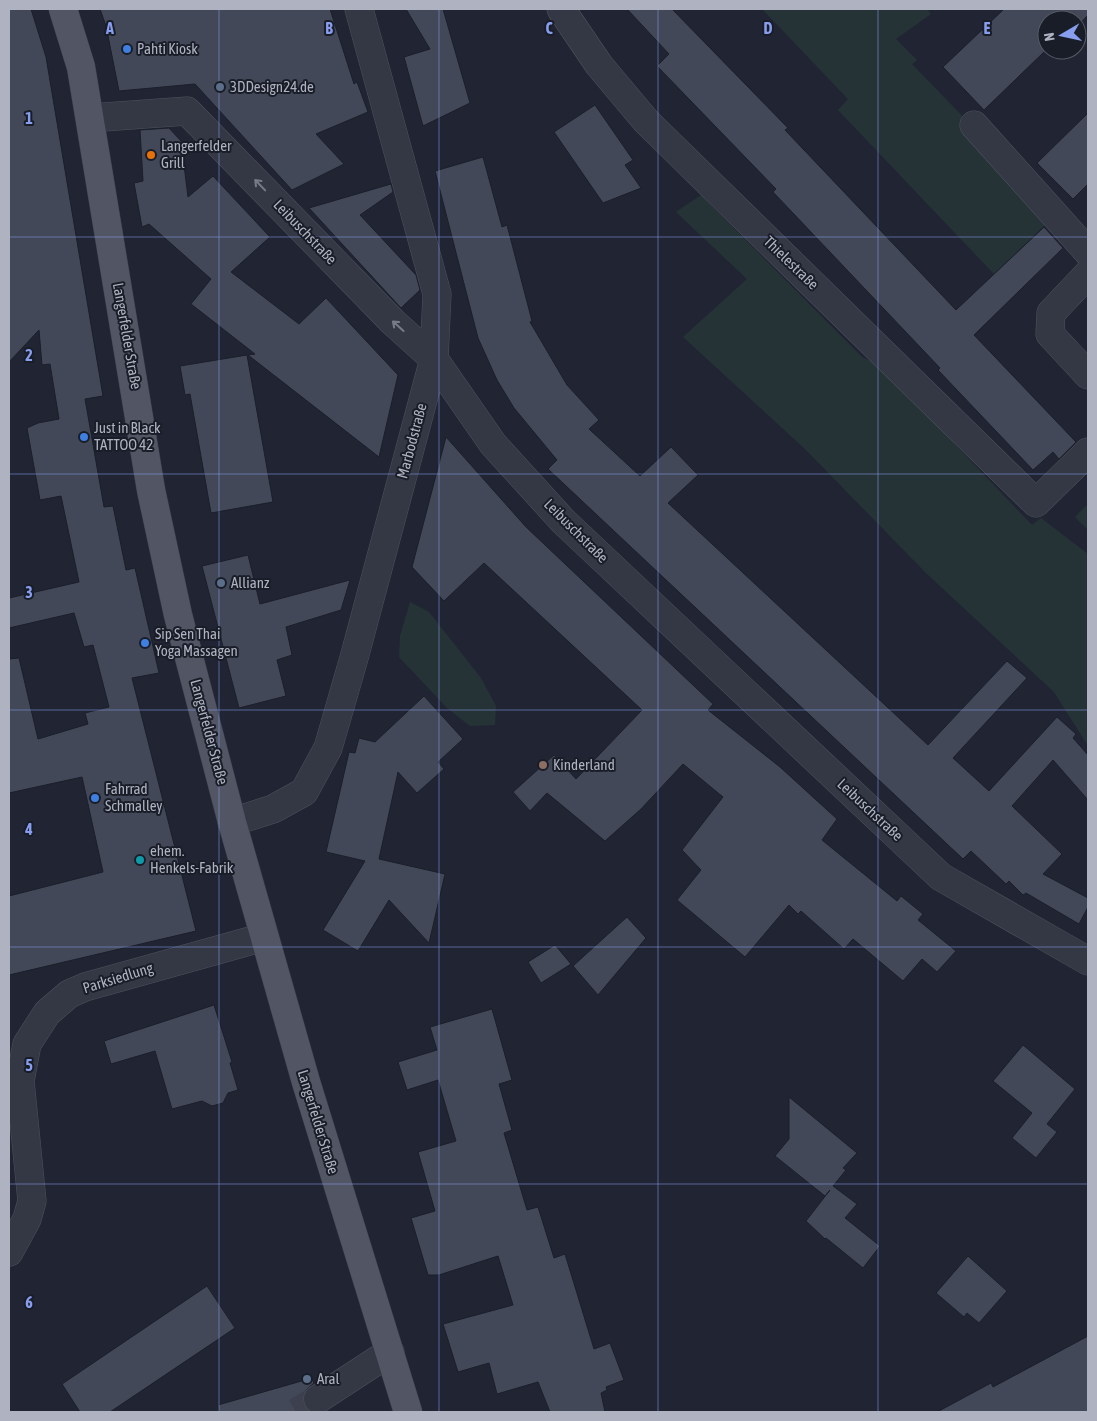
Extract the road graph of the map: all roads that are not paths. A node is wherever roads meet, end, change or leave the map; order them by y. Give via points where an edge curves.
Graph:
1 (63, 9) edge
2 (360, 9) edge
3 (561, 9) edge
4 (90, 118) junction
5 (974, 125) dead end
6 (1088, 252) edge
7 (1088, 274) edge
8 (434, 359) junction
9 (1088, 375) edge
10 (1088, 452) edge
11 (232, 822) junction
12 (264, 937) junction
13 (1088, 960) edge
14 (9, 1252) edge
15 (390, 1352) junction
16 (328, 1400) tunnel mouth
17 (408, 1412) edge

1 - 4 main road, Langerfelder Straße via 81,67
2 - 8 street, Marbodstraße via 437,294
3 - 10 street, Thielestraße via 599,65 646,121 1036,504
8 -> 4 street, Leibuschstraße via 393,322 186,110
4 - 11 main road, Langerfelder Straße via 158,527
5 - 6 street
7 - 9 street via 1051,313 1050,334
8 - 11 street, Marbodstraße via 328,748 304,792 273,809
8 - 13 street, Leibuschstraße via 493,444 563,521 941,876
11 - 12 main road, Langerfelder Straße
12 - 14 street, Parksiedlung via 85,986 69,994 47,1013 27,1044 20,1081 32,1201 28,1219
12 - 15 main road, Langerfelder Straße via 326,1151
15 - 16 street
15 - 17 main road, Langerfelder Straße

